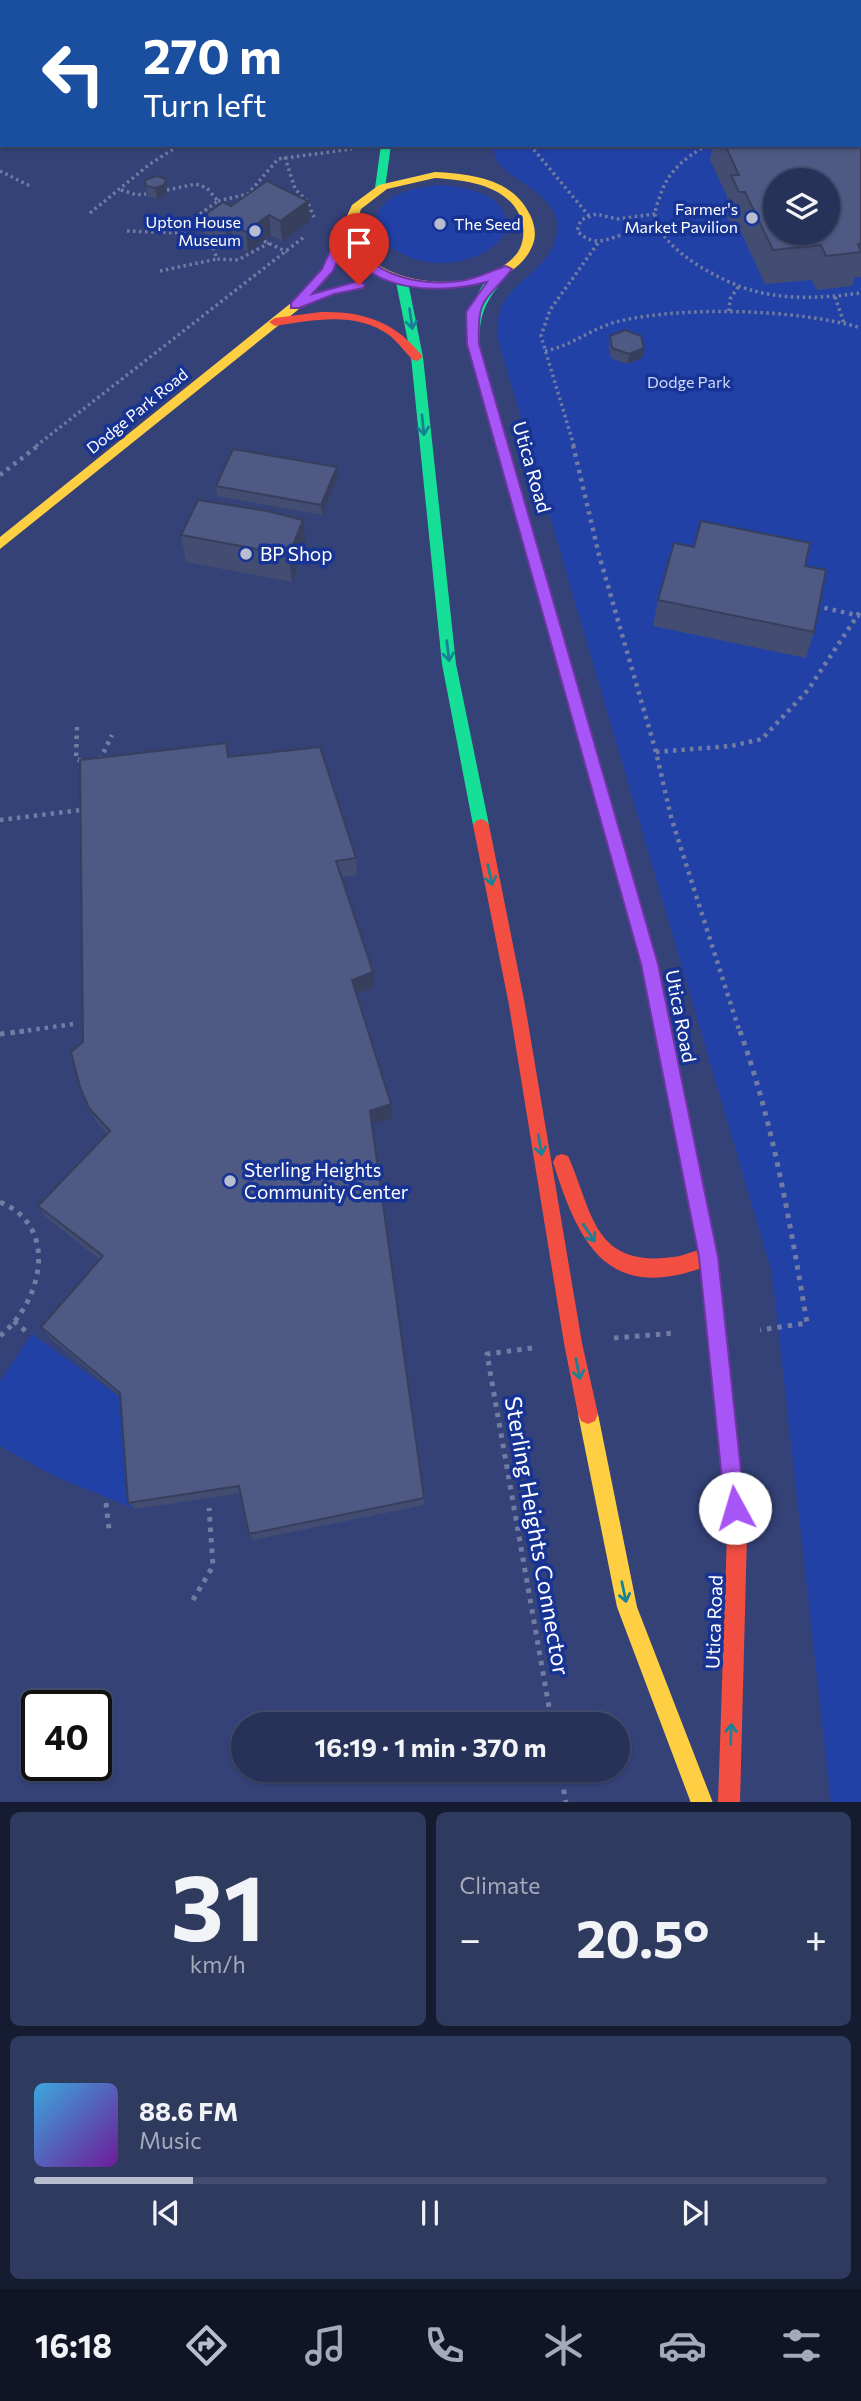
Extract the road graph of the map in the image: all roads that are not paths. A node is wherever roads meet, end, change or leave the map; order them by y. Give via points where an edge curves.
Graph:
1 (386, 147) edge
2 (481, 163) dead end
3 (380, 188) junction
4 (511, 195) junction
5 (347, 224) junction
6 (506, 269) junction
7 (397, 280) junction
8 (370, 283) dead end
9 (331, 291) dead end
10 (295, 306) junction
11 (275, 322) junction
12 (417, 357) junction
13 (0, 544) edge
14 (517, 1005) junction
15 (709, 1257) junction
16 (702, 1802) edge
17 (729, 1802) edge

1 - 3 street
2 - 4 street
3 - 4 street via 406,178 435,175 465,177
3 - 5 street via 364,198
4 - 6 street via 525,209 531,241
5 - 7 street via 355,252 367,265
5 - 10 street, Dodge Park Road via 327,271
6 - 7 street via 459,285
6 - 15 street, Utica Road via 472,312 473,344 649,964
7 - 8 street
7 -> 12 street via 409,307
9 - 10 street, Dodge Park Road
10 - 11 street, Dodge Park Road
11 - 12 street via 333,314 372,320 393,332
11 - 13 street, Dodge Park Road
12 -> 14 street via 449,664
14 -> 15 street via 584,1229 618,1262 643,1270 671,1269
14 -> 16 street via 573,1343 627,1607
17 -> 15 street, Utica Road via 737,1534

